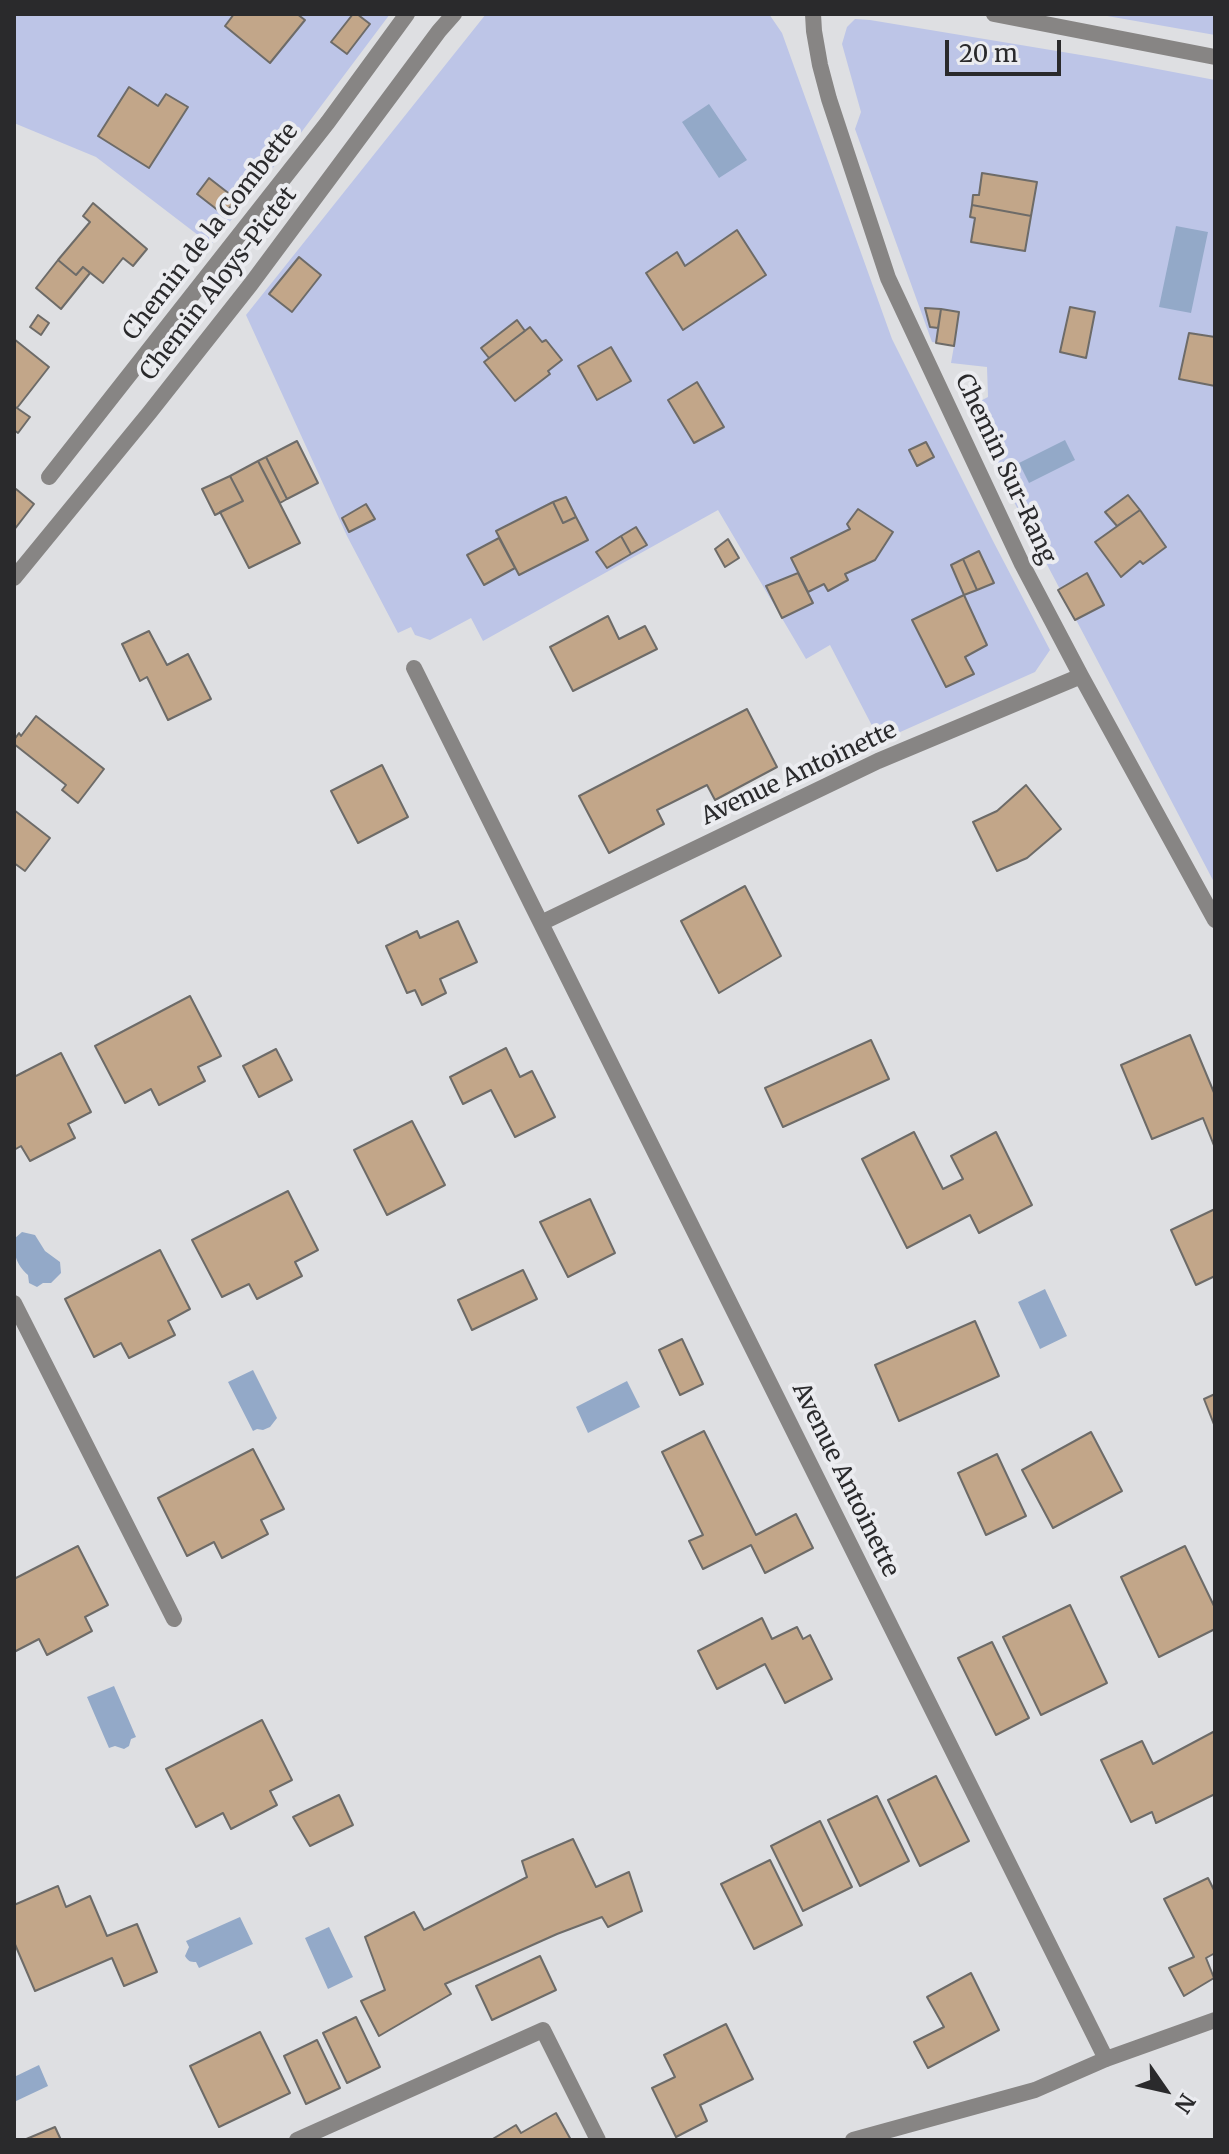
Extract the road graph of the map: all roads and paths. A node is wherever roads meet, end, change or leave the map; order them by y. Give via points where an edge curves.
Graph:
1 (407, 14) edge
2 (454, 14) edge
3 (813, 14) edge
4 (994, 14) edge
5 (1215, 57) edge
6 (49, 477) dead end
7 (14, 578) edge
8 (414, 668) dead end
9 (1081, 676) junction
10 (1214, 915) edge
11 (541, 923) junction
12 (14, 1303) edge
13 (174, 1619) dead end
14 (1215, 2020) edge
15 (1106, 2059) junction
16 (297, 2140) edge
17 (598, 2140) edge
18 (853, 2140) edge

1 - 6 street, Chemin de la Combette
2 - 7 street, Chemin Aloys-Pictet via 251,284
3 - 9 street, Chemin Sur-Rang via 829,99 888,278 1022,564
4 - 5 street
8 - 11 street, Avenue Antoinette
9 - 10 street, Chemin Sur-Rang
9 - 11 street, Avenue Antoinette via 878,761
11 - 15 street, Avenue Antoinette
12 - 13 street
14 - 15 street
15 - 18 street via 1035,2090
16 - 17 street via 543,2030

